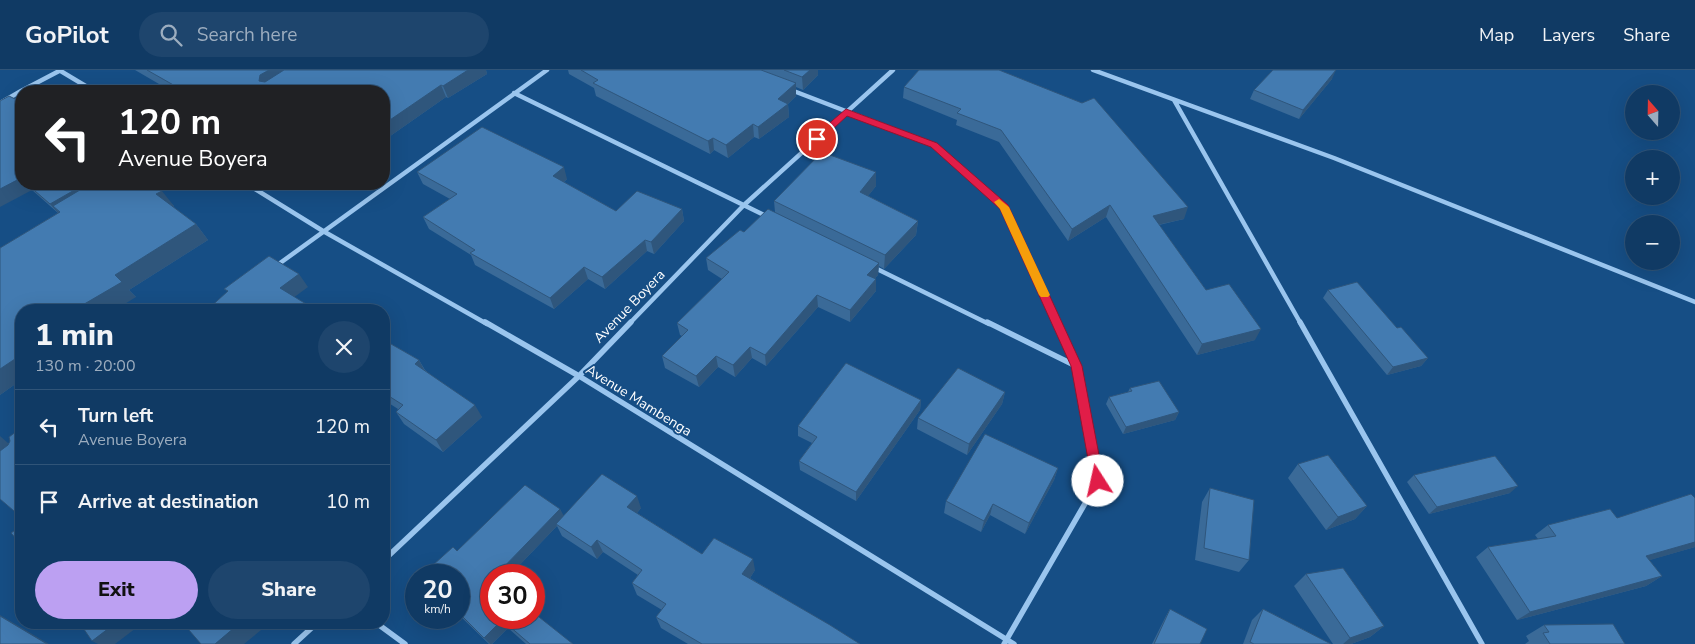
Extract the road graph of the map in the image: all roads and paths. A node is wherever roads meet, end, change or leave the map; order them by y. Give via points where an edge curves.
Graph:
1 (60, 70) edge
2 (547, 70) edge
3 (892, 70) edge
4 (1093, 70) edge
5 (32, 85) edge
6 (84, 85) edge
7 (784, 88) edge
8 (514, 93) junction
9 (15, 94) edge
10 (1174, 100) junction
11 (0, 103) edge
12 (846, 112) junction
13 (390, 183) edge
14 (257, 190) edge
15 (380, 190) edge
16 (744, 205) junction
17 (771, 218) edge
18 (323, 231) junction
19 (870, 266) edge
20 (270, 270) edge
21 (1695, 302) edge
22 (1077, 366) junction
23 (578, 376) junction
24 (390, 554) edge
25 (310, 629) edge
26 (385, 629) edge
27 (1006, 642) edge
28 (294, 644) edge
29 (405, 644) edge
30 (1014, 644) edge
31 (1482, 644) edge

1 - 5 street
1 - 6 street
2 - 8 street
3 - 12 street, Avenue Boyera
4 - 10 street
7 - 12 street
8 - 13 street
8 - 16 street
9 - 11 street
10 - 21 street via 1334,158
10 - 31 street
12 - 16 street, Avenue Boyera
12 - 22 street via 934,145 1004,207
14 - 18 street, Avenue Mambenga
15 - 18 street
16 - 17 street
16 - 23 street, Avenue Boyera
18 - 20 street
18 - 23 street, Avenue Mambenga
19 - 22 street
22 - 27 street via 1098,481
23 - 24 street, Avenue Boyera
23 - 27 street, Avenue Mambenga
25 - 28 street
26 - 29 street
27 - 30 street, Avenue Mambenga

